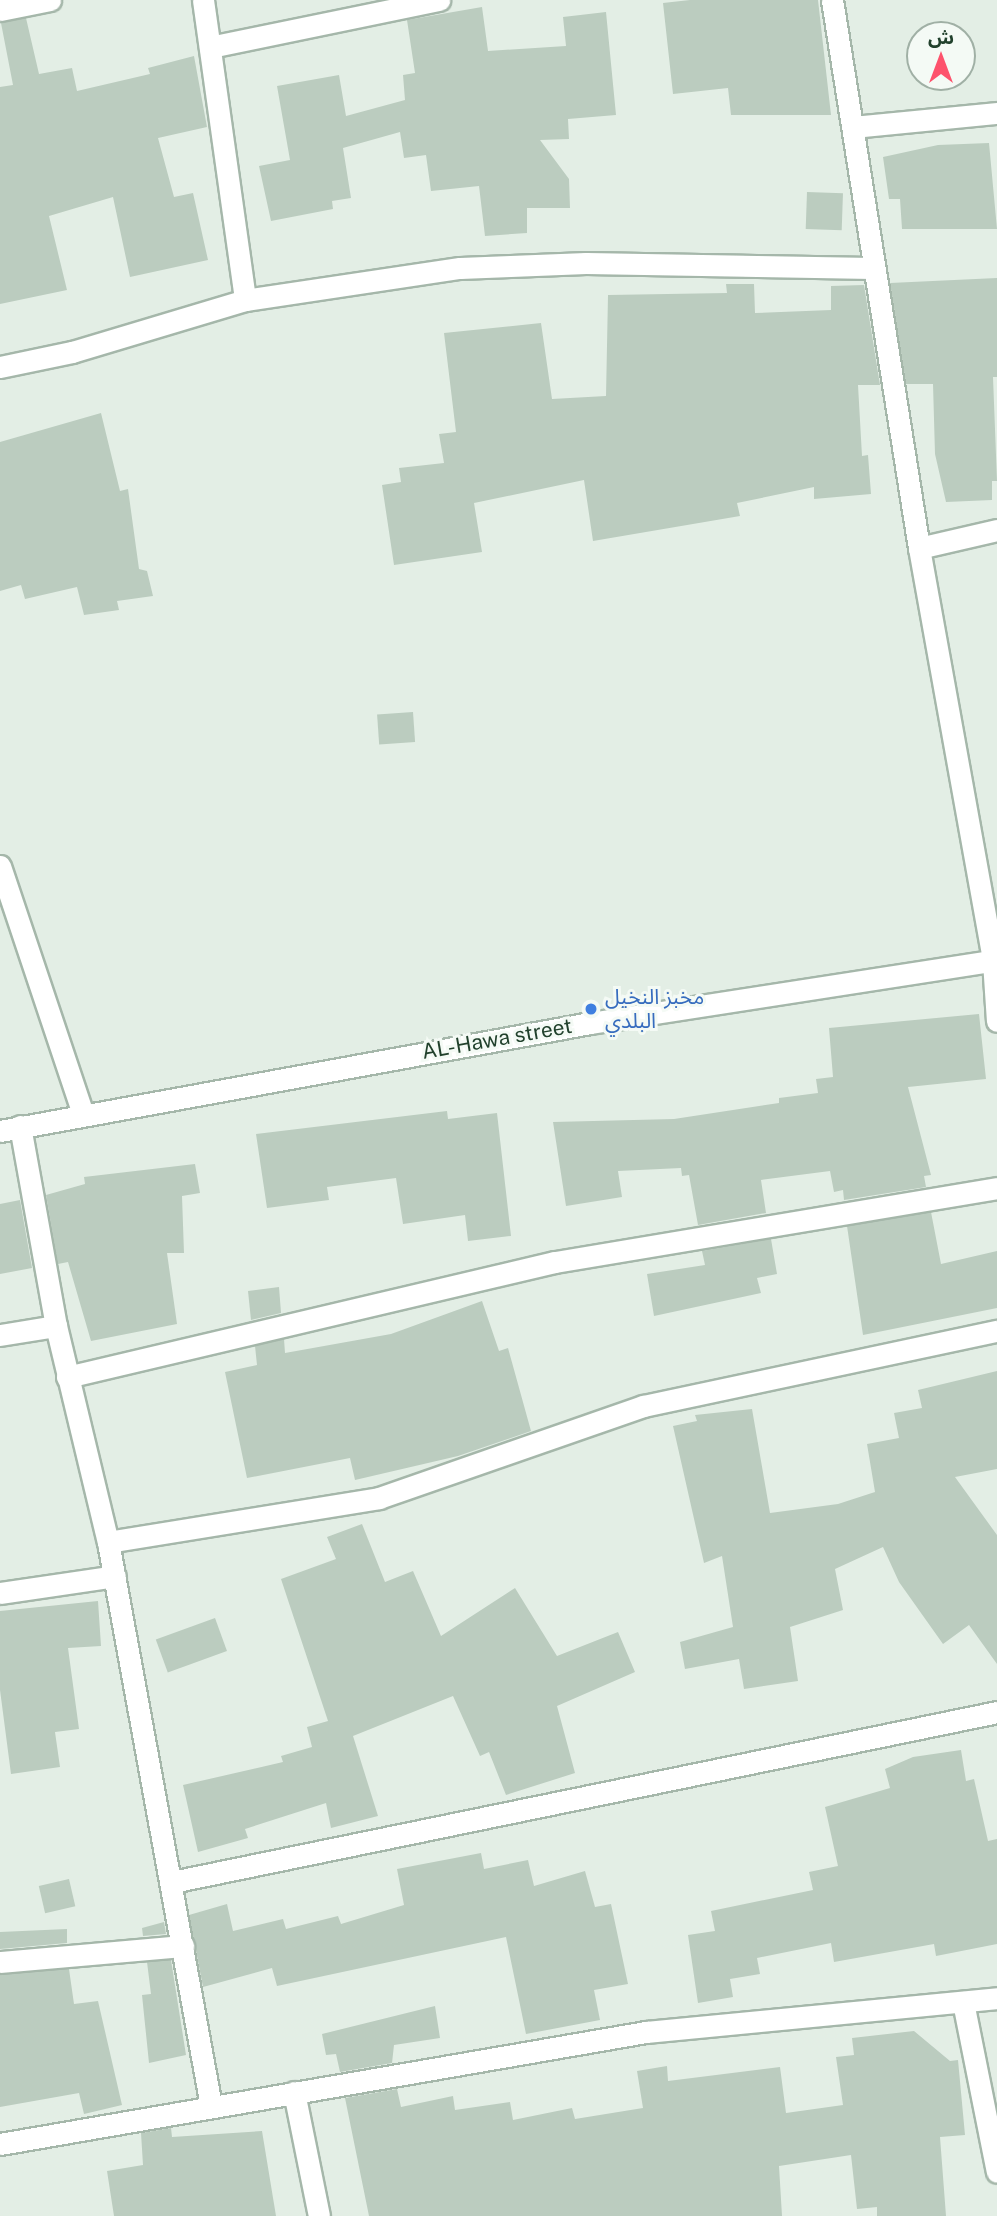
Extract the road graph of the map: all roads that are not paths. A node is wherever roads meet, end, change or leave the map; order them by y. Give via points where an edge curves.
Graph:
1 (50, 0) edge
2 (203, 0) edge
3 (439, 0) edge
4 (832, 0) edge
5 (0, 10) edge
6 (210, 47) junction
7 (997, 113) edge
8 (853, 127) junction
9 (872, 268) junction
10 (245, 300) junction
11 (0, 367) edge
12 (997, 530) edge
13 (919, 548) junction
14 (0, 866) edge
15 (995, 961) edge
16 (997, 1021) edge
17 (83, 1114) junction
18 (10, 1128) edge
19 (997, 1188) edge
20 (56, 1326) junction
21 (997, 1331) edge
22 (0, 1335) edge
23 (68, 1377) junction
24 (108, 1542) junction
25 (115, 1576) junction
26 (0, 1593) edge
27 (997, 1712) edge
28 (172, 1882) junction
29 (183, 1946) junction
30 (0, 1962) edge
31 (997, 1998) edge
32 (963, 2002) junction
33 (294, 2092) junction
34 (211, 2106) junction
35 (0, 2144) edge
36 (997, 2172) edge
37 (319, 2216) edge

1 - 5 street
2 - 6 street
3 - 6 street
4 - 8 street
6 - 10 street
7 - 8 street
8 - 9 street
9 - 10 street via 488,266
9 - 13 street
10 - 11 street via 72,352
12 - 13 street
13 - 15 street
14 - 17 street
15 - 16 street
15 - 17 street, AL-Hawa street via 590,1023
17 - 18 street, AL-Hawa street
18 - 20 street
19 - 23 street via 555,1262
20 - 22 street
20 - 23 street
21 - 24 street via 643,1406 379,1498
23 - 24 street
24 - 25 street
25 - 26 street
25 - 28 street
27 - 28 street
28 - 29 street
29 - 30 street
29 - 34 street
31 - 32 street
32 - 33 street via 681,2027
32 - 36 street
33 - 34 street
33 - 37 street
34 - 35 street

